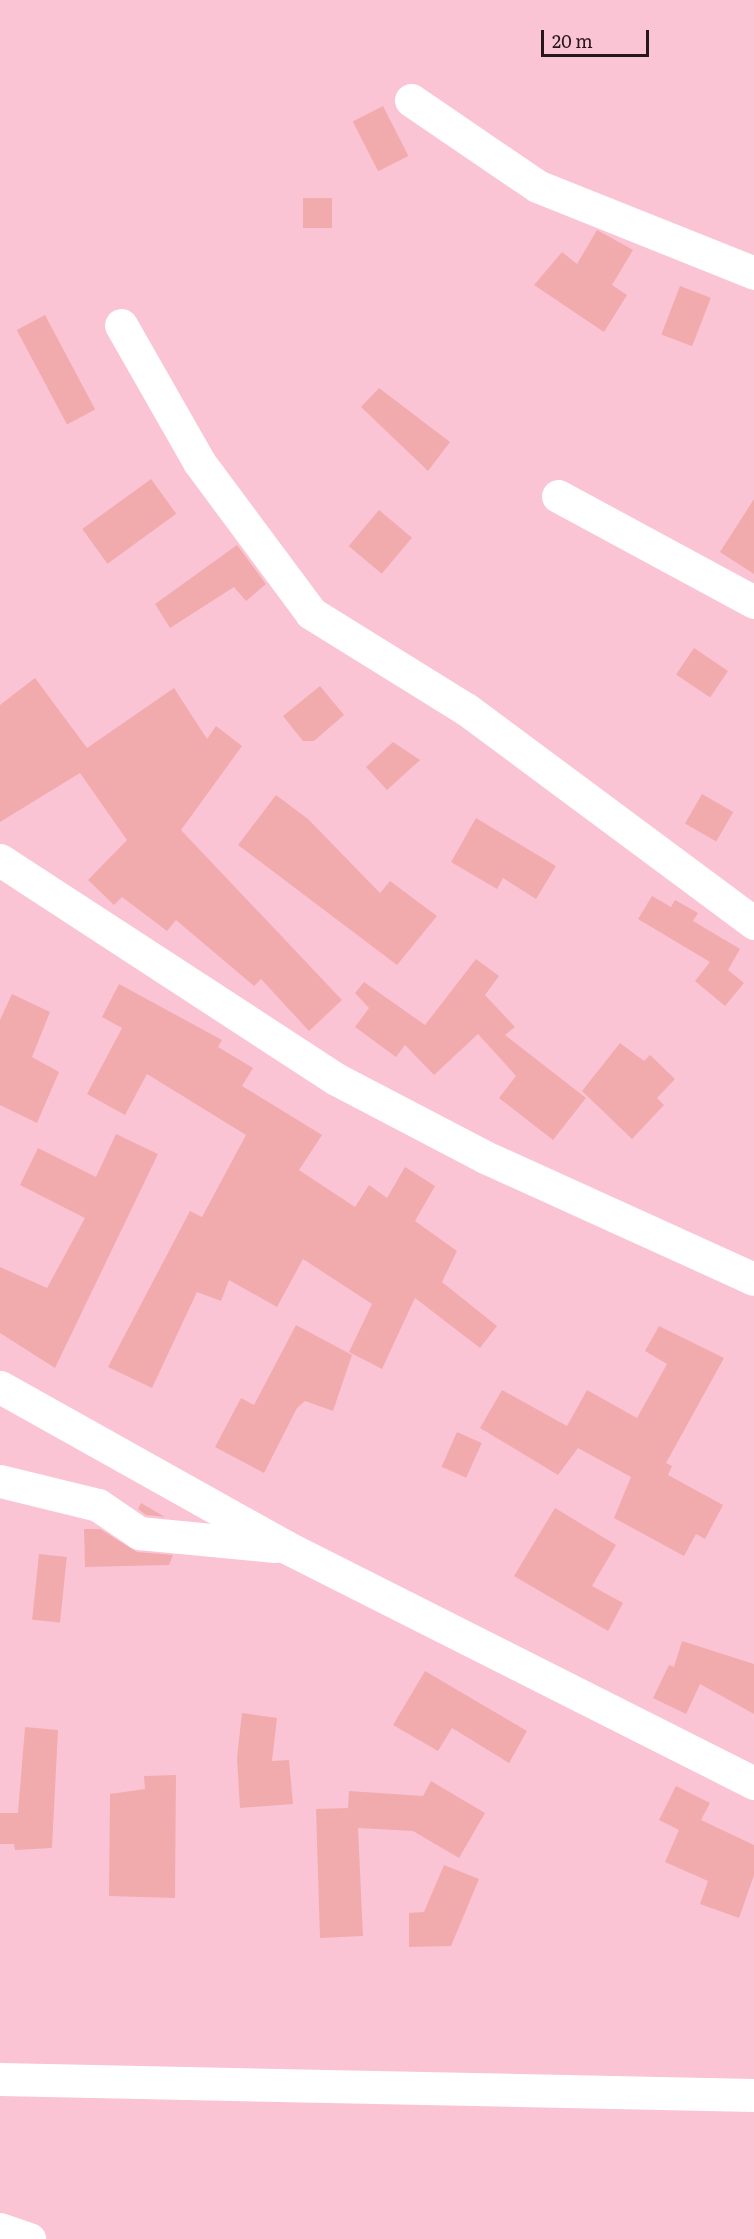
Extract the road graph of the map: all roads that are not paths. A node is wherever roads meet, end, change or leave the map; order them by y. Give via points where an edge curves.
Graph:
1 (411, 100) dead end
2 (754, 273) edge
3 (121, 325) dead end
4 (558, 495) dead end
5 (754, 602) edge
6 (0, 860) edge
7 (754, 923) edge
8 (754, 1279) edge
9 (0, 1387) edge
10 (0, 1481) edge
11 (286, 1547) junction
12 (754, 1783) edge
13 (0, 2079) edge
14 (754, 2095) edge
15 (0, 2229) edge
16 (29, 2239) edge

1 - 2 street via 537,186
3 - 7 street via 199,462 311,613 466,709
4 - 5 street
6 - 8 street via 336,1079 485,1157
9 - 11 street
10 - 11 street via 98,1505 139,1533
11 - 12 street
13 - 14 street
15 - 16 street

